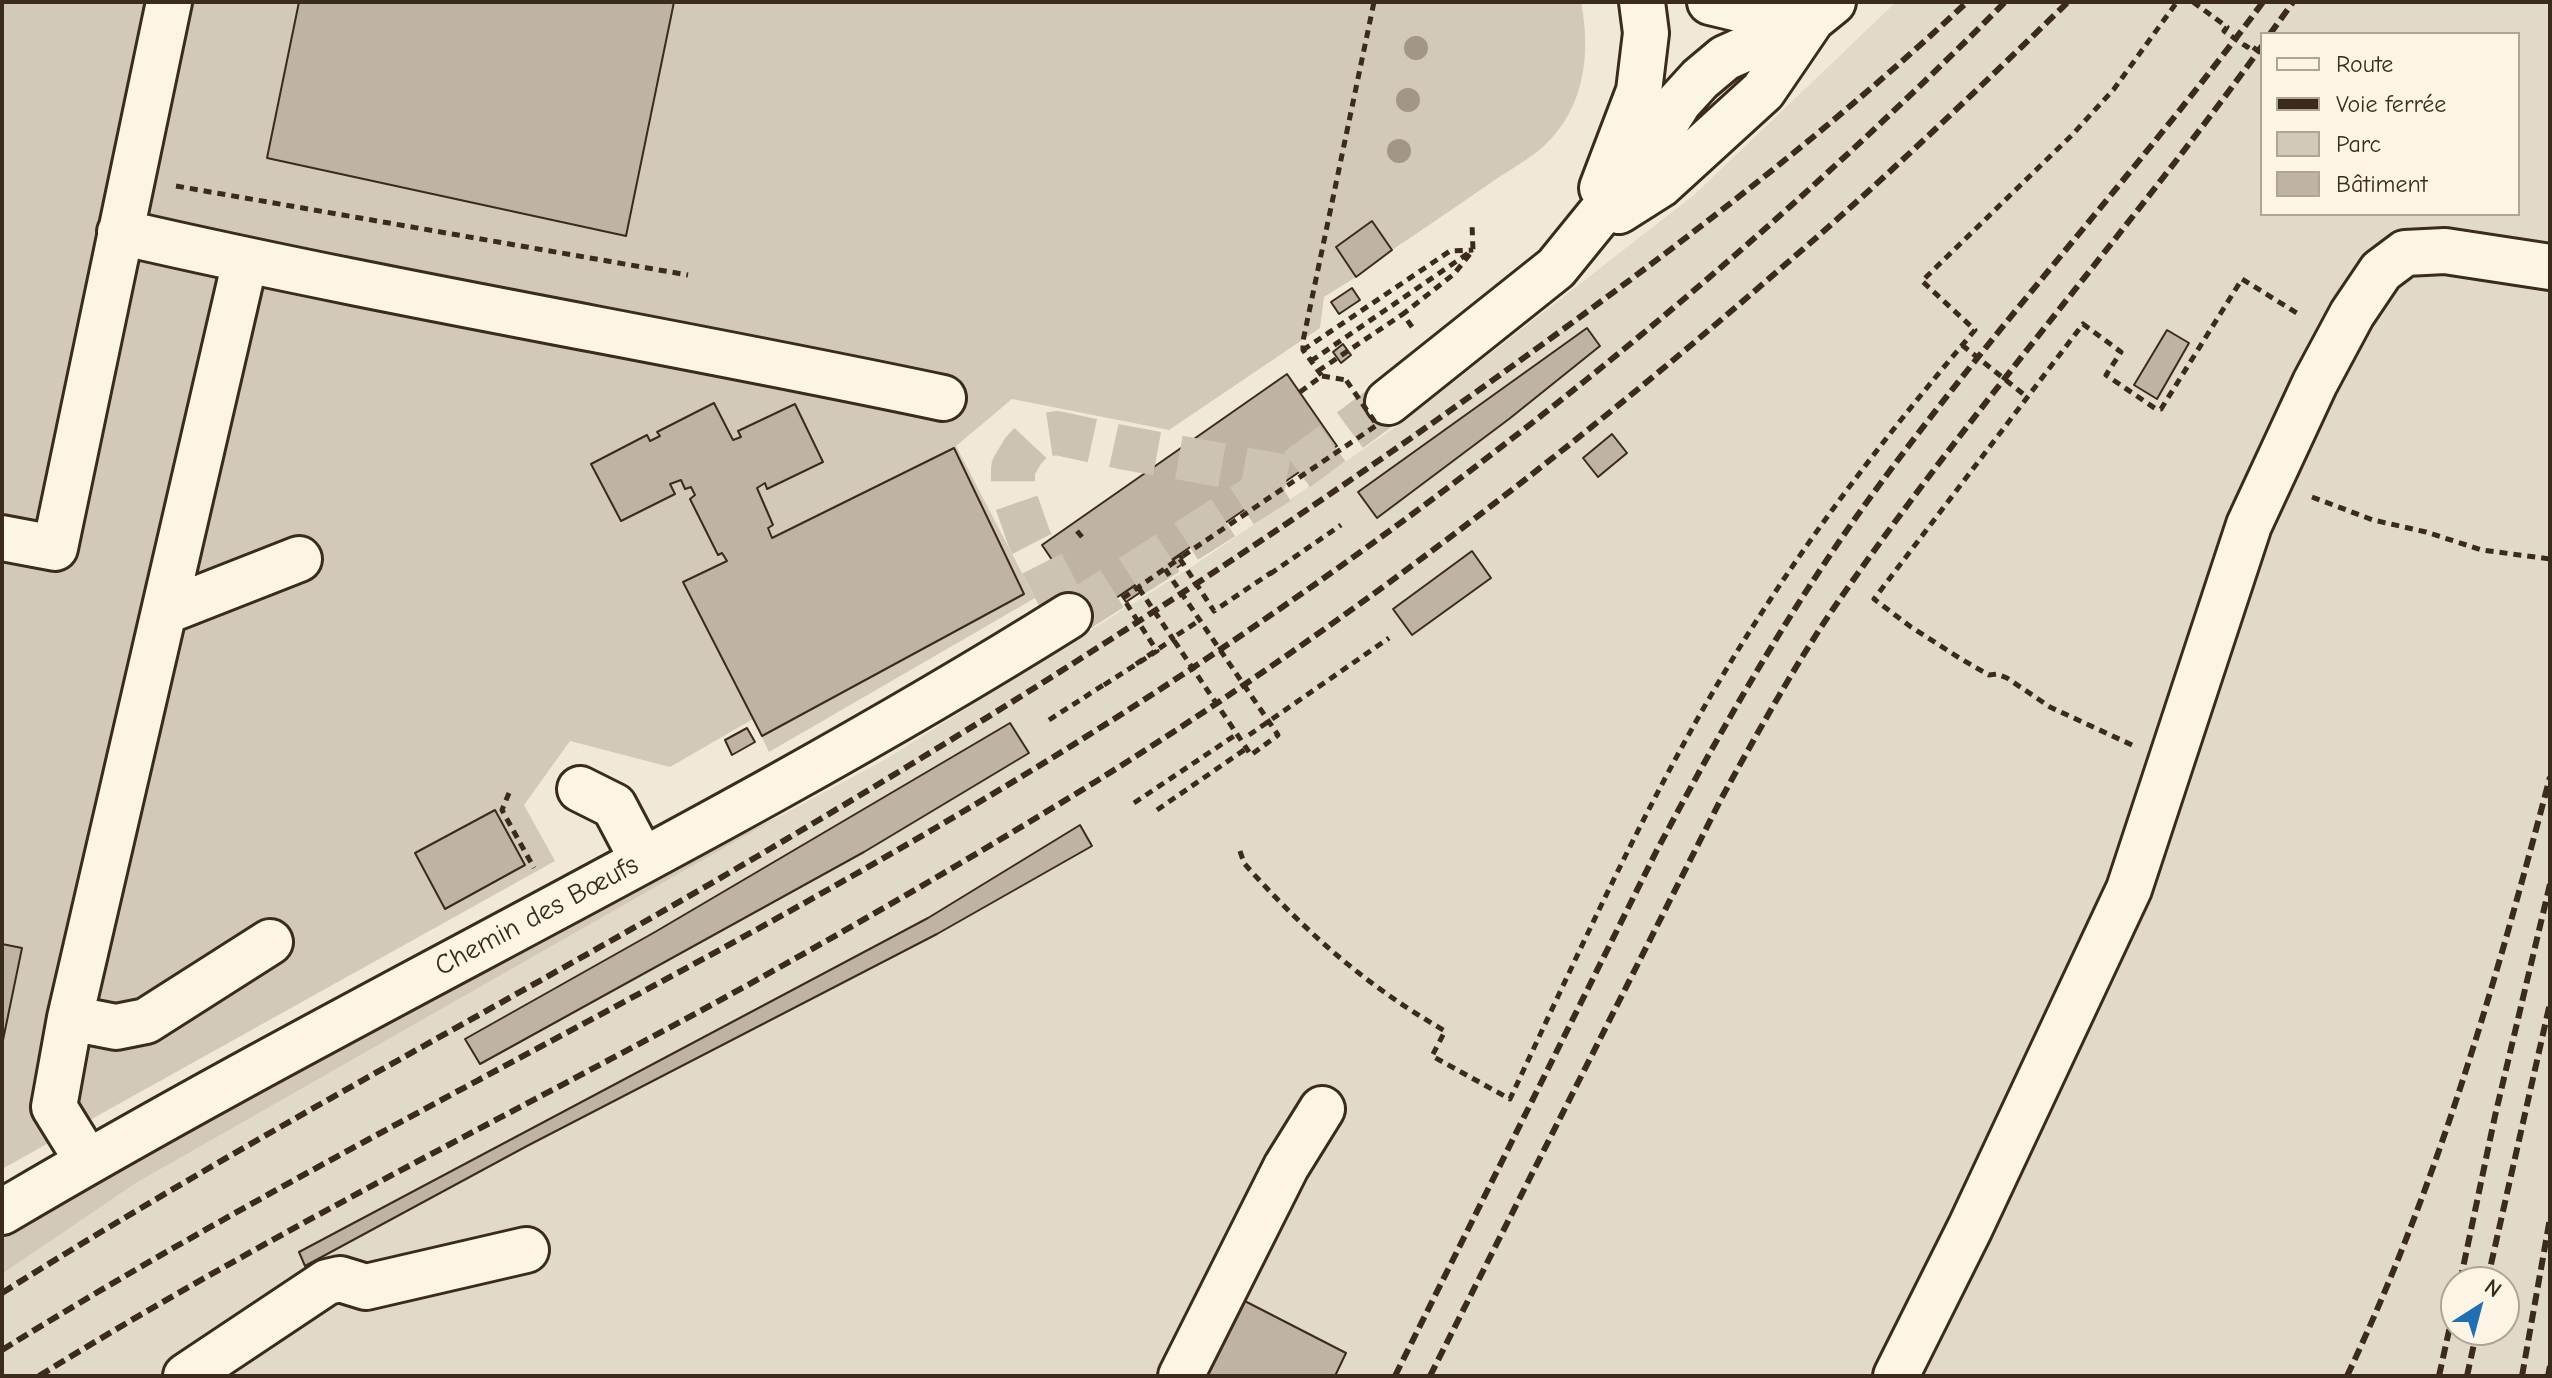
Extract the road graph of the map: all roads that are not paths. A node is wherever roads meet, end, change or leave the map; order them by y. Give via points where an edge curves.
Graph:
1 (169, 2) edge
2 (1642, 2) edge
3 (1710, 2) edge
4 (1822, 10) edge
5 (120, 232) junction
6 (1584, 235) junction
7 (245, 261) junction
8 (2550, 267) edge
9 (943, 398) dead end
10 (1388, 402) tunnel mouth
11 (2, 538) edge
12 (299, 559) dead end
13 (164, 612) junction
14 (1069, 616) dead end
15 (580, 789) dead end
16 (642, 859) junction
17 (270, 942) dead end
18 (70, 1018) junction
19 (1322, 1109) dead end
20 (88, 1162) junction
21 (2, 1212) edge
22 (526, 1250) dead end
23 (186, 1376) edge
24 (1181, 1376) edge
25 (1896, 1376) edge

1 - 5 street
2 - 6 street via 1646,33 1639,91
3 - 4 street via 1756,13
4 - 6 street via 1763,91 1660,185
5 - 7 street
5 - 11 street via 55,548
6 - 10 street via 1556,268
7 - 9 street
7 - 13 street
8 - 25 street via 2445,251 2405,253 2381,271 2338,339 2249,525 2129,889
12 - 13 street
13 - 18 street
14 - 16 street, Chemin des Bœufs via 865,739
15 - 16 street via 614,806
16 - 20 street, Chemin des Bœufs
17 - 18 street via 146,1021 116,1027
18 - 20 street via 54,1107
19 - 24 street via 1286,1167
20 - 21 street, Chemin des Bœufs
22 - 23 street via 366,1287 340,1279 327,1282

